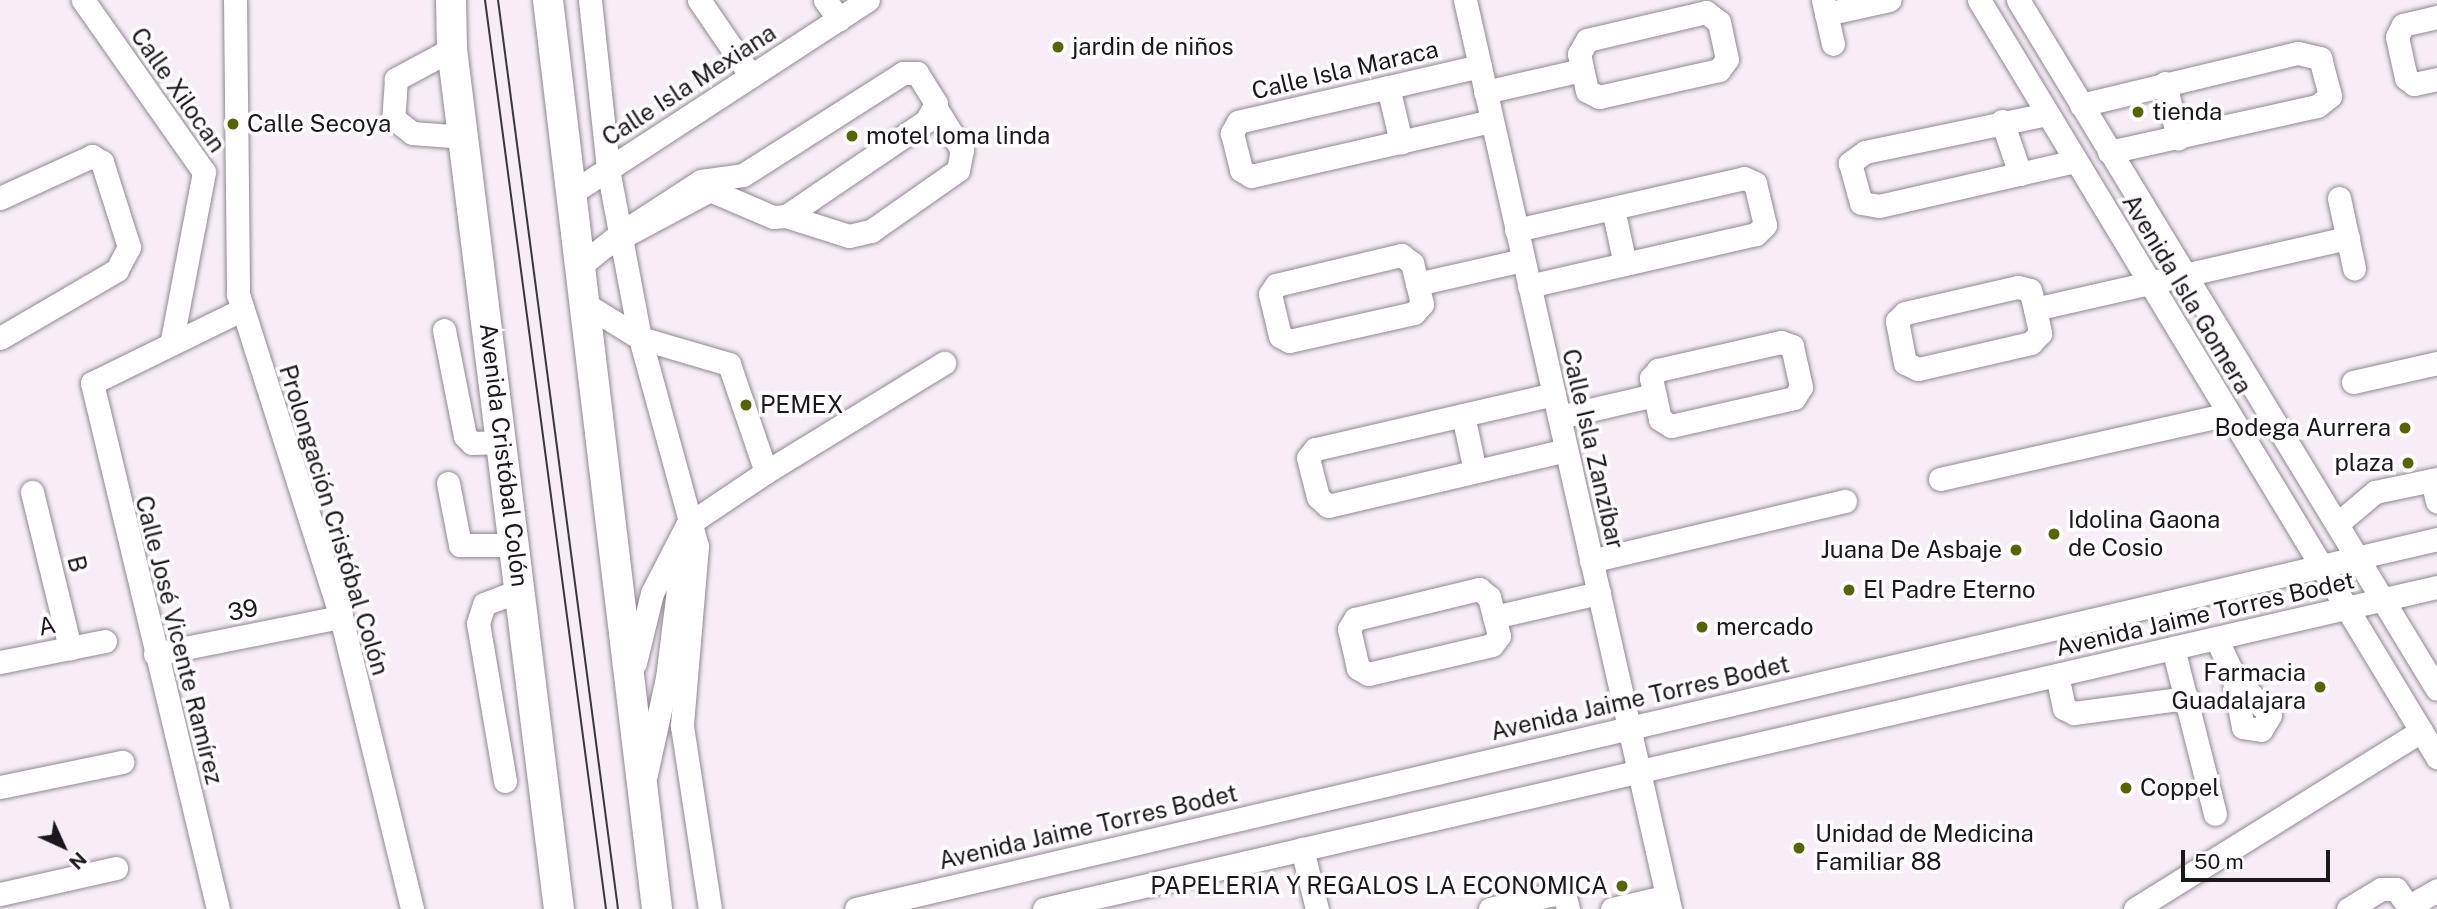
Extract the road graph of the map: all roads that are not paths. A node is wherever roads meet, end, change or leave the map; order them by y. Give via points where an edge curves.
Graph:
1 (83, 0) edge
2 (235, 0) edge
3 (452, 0) edge
4 (548, 0) edge
5 (590, 0) edge
6 (699, 0) edge
7 (825, 0) edge
8 (868, 0) edge
9 (1465, 0) edge
10 (1889, 0) edge
11 (1979, 0) edge
12 (2018, 0) edge
13 (1824, 7) edge
14 (2437, 18) edge
15 (839, 19) junction
16 (1833, 44) dead end
17 (452, 49) junction
18 (1479, 66) junction
19 (1582, 70) junction
20 (751, 76) junction
21 (2437, 79) edge
22 (2165, 83) junction
23 (1388, 87) junction
24 (1485, 92) junction
25 (2081, 105) junction
26 (937, 110) junction
27 (2047, 114) junction
28 (1492, 121) junction
29 (2002, 121) junction
30 (465, 137) junction
31 (2178, 138) junction
32 (1401, 142) junction
33 (2109, 152) junction
34 (2076, 161) junction
35 (608, 169) junction
36 (2020, 174) junction
37 (573, 192) junction
38 (0, 198) edge
39 (2339, 198) dead end
40 (1613, 209) junction
41 (786, 216) junction
42 (1516, 230) junction
43 (2348, 238) junction
44 (617, 239) junction
45 (1523, 260) junction
46 (1625, 264) junction
47 (580, 265) junction
48 (2354, 268) dead end
49 (2185, 275) junction
50 (2151, 283) junction
51 (1417, 284) junction
52 (1529, 286) junction
53 (585, 303) junction
54 (2035, 309) junction
55 (242, 310) junction
56 (444, 330) dead end
57 (0, 338) edge
58 (640, 338) junction
59 (172, 339) junction
60 (944, 363) dead end
61 (2437, 363) edge
62 (2353, 382) dead end
63 (1554, 394) junction
64 (1654, 396) junction
65 (2229, 414) junction
66 (1463, 415) junction
67 (1559, 417) junction
68 (502, 442) junction
69 (1566, 450) junction
70 (1475, 471) junction
71 (766, 472) junction
72 (1940, 479) dead end
73 (448, 483) dead end
74 (2435, 487) edge
75 (32, 492) dead end
76 (1846, 501) dead end
77 (2337, 524) junction
78 (687, 525) junction
79 (2437, 539) edge
80 (515, 545) junction
81 (2358, 560) junction
82 (1591, 561) junction
83 (2323, 568) junction
84 (2437, 587) edge
85 (521, 590) junction
86 (1598, 593) junction
87 (2384, 601) junction
88 (2351, 607) junction
89 (341, 617) junction
90 (1494, 617) junction
91 (2217, 640) junction
92 (105, 641) dead end
93 (70, 648) junction
94 (2173, 648) junction
95 (155, 654) junction
96 (0, 662) edge
97 (2057, 675) junction
98 (2233, 675) dead end
99 (632, 686) junction
100 (2437, 689) edge
101 (2187, 698) junction
102 (1629, 727) junction
103 (2421, 731) junction
104 (2437, 757) edge
105 (122, 762) dead end
106 (1639, 771) junction
107 (505, 781) dead end
108 (643, 785) junction
109 (0, 787) edge
110 (2215, 814) dead end
111 (1302, 849) junction
112 (116, 868) dead end
113 (2437, 890) edge
114 (0, 894) edge
115 (1669, 902) edge
116 (1051, 908) edge
117 (2409, 908) edge
118 (218, 909) edge
119 (412, 909) edge
120 (559, 909) edge
121 (657, 909) edge
122 (709, 909) edge
123 (856, 909) edge
124 (1317, 909) edge
125 (1490, 909) edge
126 (1568, 909) edge
127 (1612, 909) edge
128 (2135, 909) edge
129 (2348, 909) edge

1 - 59 street, Calle Xilocan via 204,173
2 - 55 street, Prolongación Cristóbal Colón
3 - 17 main road, Avenida Cristóbal Colón
4 - 37 main road
5 - 35 street
6 - 20 street
7 - 15 street
8 - 15 street, Calle Isla Mexiana
9 - 18 street, Calle Isla Zanzíbar
10 - 13 street
11 - 27 street, Avenida Isla Gomera
12 - 25 street, Avenida Isla Gomera
13 - 16 street
14 - 21 street via 2403,25 2397,37 2406,78 2414,84
15 - 20 street, Calle Isla Mexiana
17 - 30 main road, Avenida Cristóbal Colón
17 - 30 street via 396,79 393,118 412,134
18 - 23 street, Calle Isla Maraca
18 - 24 street, Calle Isla Zanzíbar
19 - 19 street via 1579,54 1587,40 1706,12 1719,22 1727,59 1719,70 1599,97 1587,91
19 - 24 street
20 - 35 street, Calle Isla Mexiana
22 - 25 street
22 - 31 street
22 - 31 street via 2298,52 2320,58 2329,96 2316,106
23 - 32 street
23 - 32 street, Calle Isla Maraca via 1238,122 1232,133 1241,170 1251,176
24 - 28 street, Calle Isla Zanzíbar
25 - 33 street, Avenida Isla Gomera
26 - 41 street
26 - 41 street via 962,150 958,170 871,231 849,236
26 - 44 street via 919,75 903,73 743,175 706,178
27 - 29 street
27 - 34 street, Avenida Isla Gomera
28 - 32 street, Calle Isla Maraca
28 - 42 street, Calle Isla Zanzíbar
29 - 36 street
29 - 36 street via 1865,152 1850,163 1861,203 1879,206
30 - 68 main road, Avenida Cristóbal Colón
31 - 33 street
33 - 49 street, Avenida Isla Gomera
34 - 36 street
34 - 50 street, Avenida Isla Gomera
35 - 37 street, Calle Isla Mexiana
35 - 44 street
37 - 47 main road
38 - 57 street via 92,156 102,162 127,260
39 - 43 street
40 - 42 street
40 - 46 street
40 - 46 street via 1744,178 1755,183 1765,225 1756,234
41 - 44 street via 772,217 710,190
42 - 45 street, Calle Isla Zanzíbar
43 - 48 street
43 - 49 street
44 - 47 street
44 - 58 street
45 - 51 street
45 - 52 street, Calle Isla Zanzíbar
46 - 52 street
47 - 53 main road
49 - 50 street
49 - 77 street, Avenida Isla Gomera
50 - 54 street
50 - 65 street, Avenida Isla Gomera
51 - 51 street via 1422,304 1414,313 1289,341 1280,336 1270,294 1276,285 1401,255 1412,263
52 - 63 street, Calle Isla Zanzíbar
53 - 58 street
53 - 99 main road
54 - 54 street via 2040,332 2031,343 1919,369 1905,363 1897,321 1905,313 2018,287 2030,290
55 - 59 street
55 - 89 street, Prolongación Cristóbal Colón
56 - 68 street via 465,436 472,443
58 - 71 street via 734,368
58 - 78 street
59 - 95 street, Calle José Vicente Ramírez via 92,383
60 - 71 street
61 - 62 street
63 - 66 street
63 - 67 street, Calle Isla Zanzíbar
64 - 64 street via 1651,378 1658,370 1781,342 1792,346 1801,387 1794,398 1671,426 1660,419
64 - 67 street
65 - 72 street
65 - 83 street, Avenida Isla Gomera
66 - 70 street
66 - 70 street via 1315,449 1308,458 1318,498 1328,506
67 - 69 street, Calle Isla Zanzíbar
68 - 80 main road, Avenida Cristóbal Colón
69 - 70 street
69 - 82 street, Calle Isla Zanzíbar
71 - 78 street
73 - 80 street via 460,545
74 - 77 street via 2375,492
75 - 93 street, B
76 - 82 street
77 - 81 street, Avenida Isla Gomera
78 - 99 street via 639,628
78 - 108 street via 667,678
78 - 122 street via 695,537 698,574 682,726
79 - 81 street, Avenida Jaime Torres Bodet
80 - 85 main road, Avenida Cristóbal Colón
81 - 83 street, Avenida Jaime Torres Bodet
81 - 87 street, Avenida Isla Gomera
82 - 86 street, Calle Isla Zanzíbar
83 - 88 street, Avenida Isla Gomera
83 - 102 street, Avenida Jaime Torres Bodet
84 - 87 street, Avenida Jaime Torres Bodet
85 - 107 street via 484,604 478,623
85 - 120 main road, Avenida Cristóbal Colón
86 - 90 street
86 - 102 street, Calle Isla Zanzíbar
87 - 88 street, Avenida Jaime Torres Bodet
87 - 100 street, Avenida Isla Gomera
88 - 91 street, Avenida Jaime Torres Bodet
88 - 103 street, Avenida Isla Gomera
89 - 95 street, 39
89 - 119 street, Prolongación Cristóbal Colón
90 - 90 street via 1499,636 1492,645 1368,674 1358,668 1349,629 1355,619 1479,589 1489,597
91 - 94 street, Avenida Jaime Torres Bodet
91 - 98 street
92 - 93 street, A
93 - 96 street, A
94 - 97 street, Avenida Jaime Torres Bodet
94 - 101 street
95 - 118 street, Calle José Vicente Ramírez
97 - 101 street via 2064,708 2074,713
97 - 106 street, Avenida Jaime Torres Bodet
99 - 108 main road
101 - 110 street
102 - 106 street, Calle Isla Zanzíbar
102 - 123 street, Avenida Jaime Torres Bodet
103 - 104 street, Avenida Isla Gomera
103 - 128 street
105 - 109 street
106 - 111 street, Avenida Jaime Torres Bodet
106 - 115 street, Calle Isla Zanzíbar
108 - 121 main road
111 - 116 street, Avenida Jaime Torres Bodet
111 - 124 street
112 - 114 street
113 - 117 street
115 - 127 street
117 - 129 street via 2396,889 2381,889
125 - 126 street via 1553,894 1565,897

